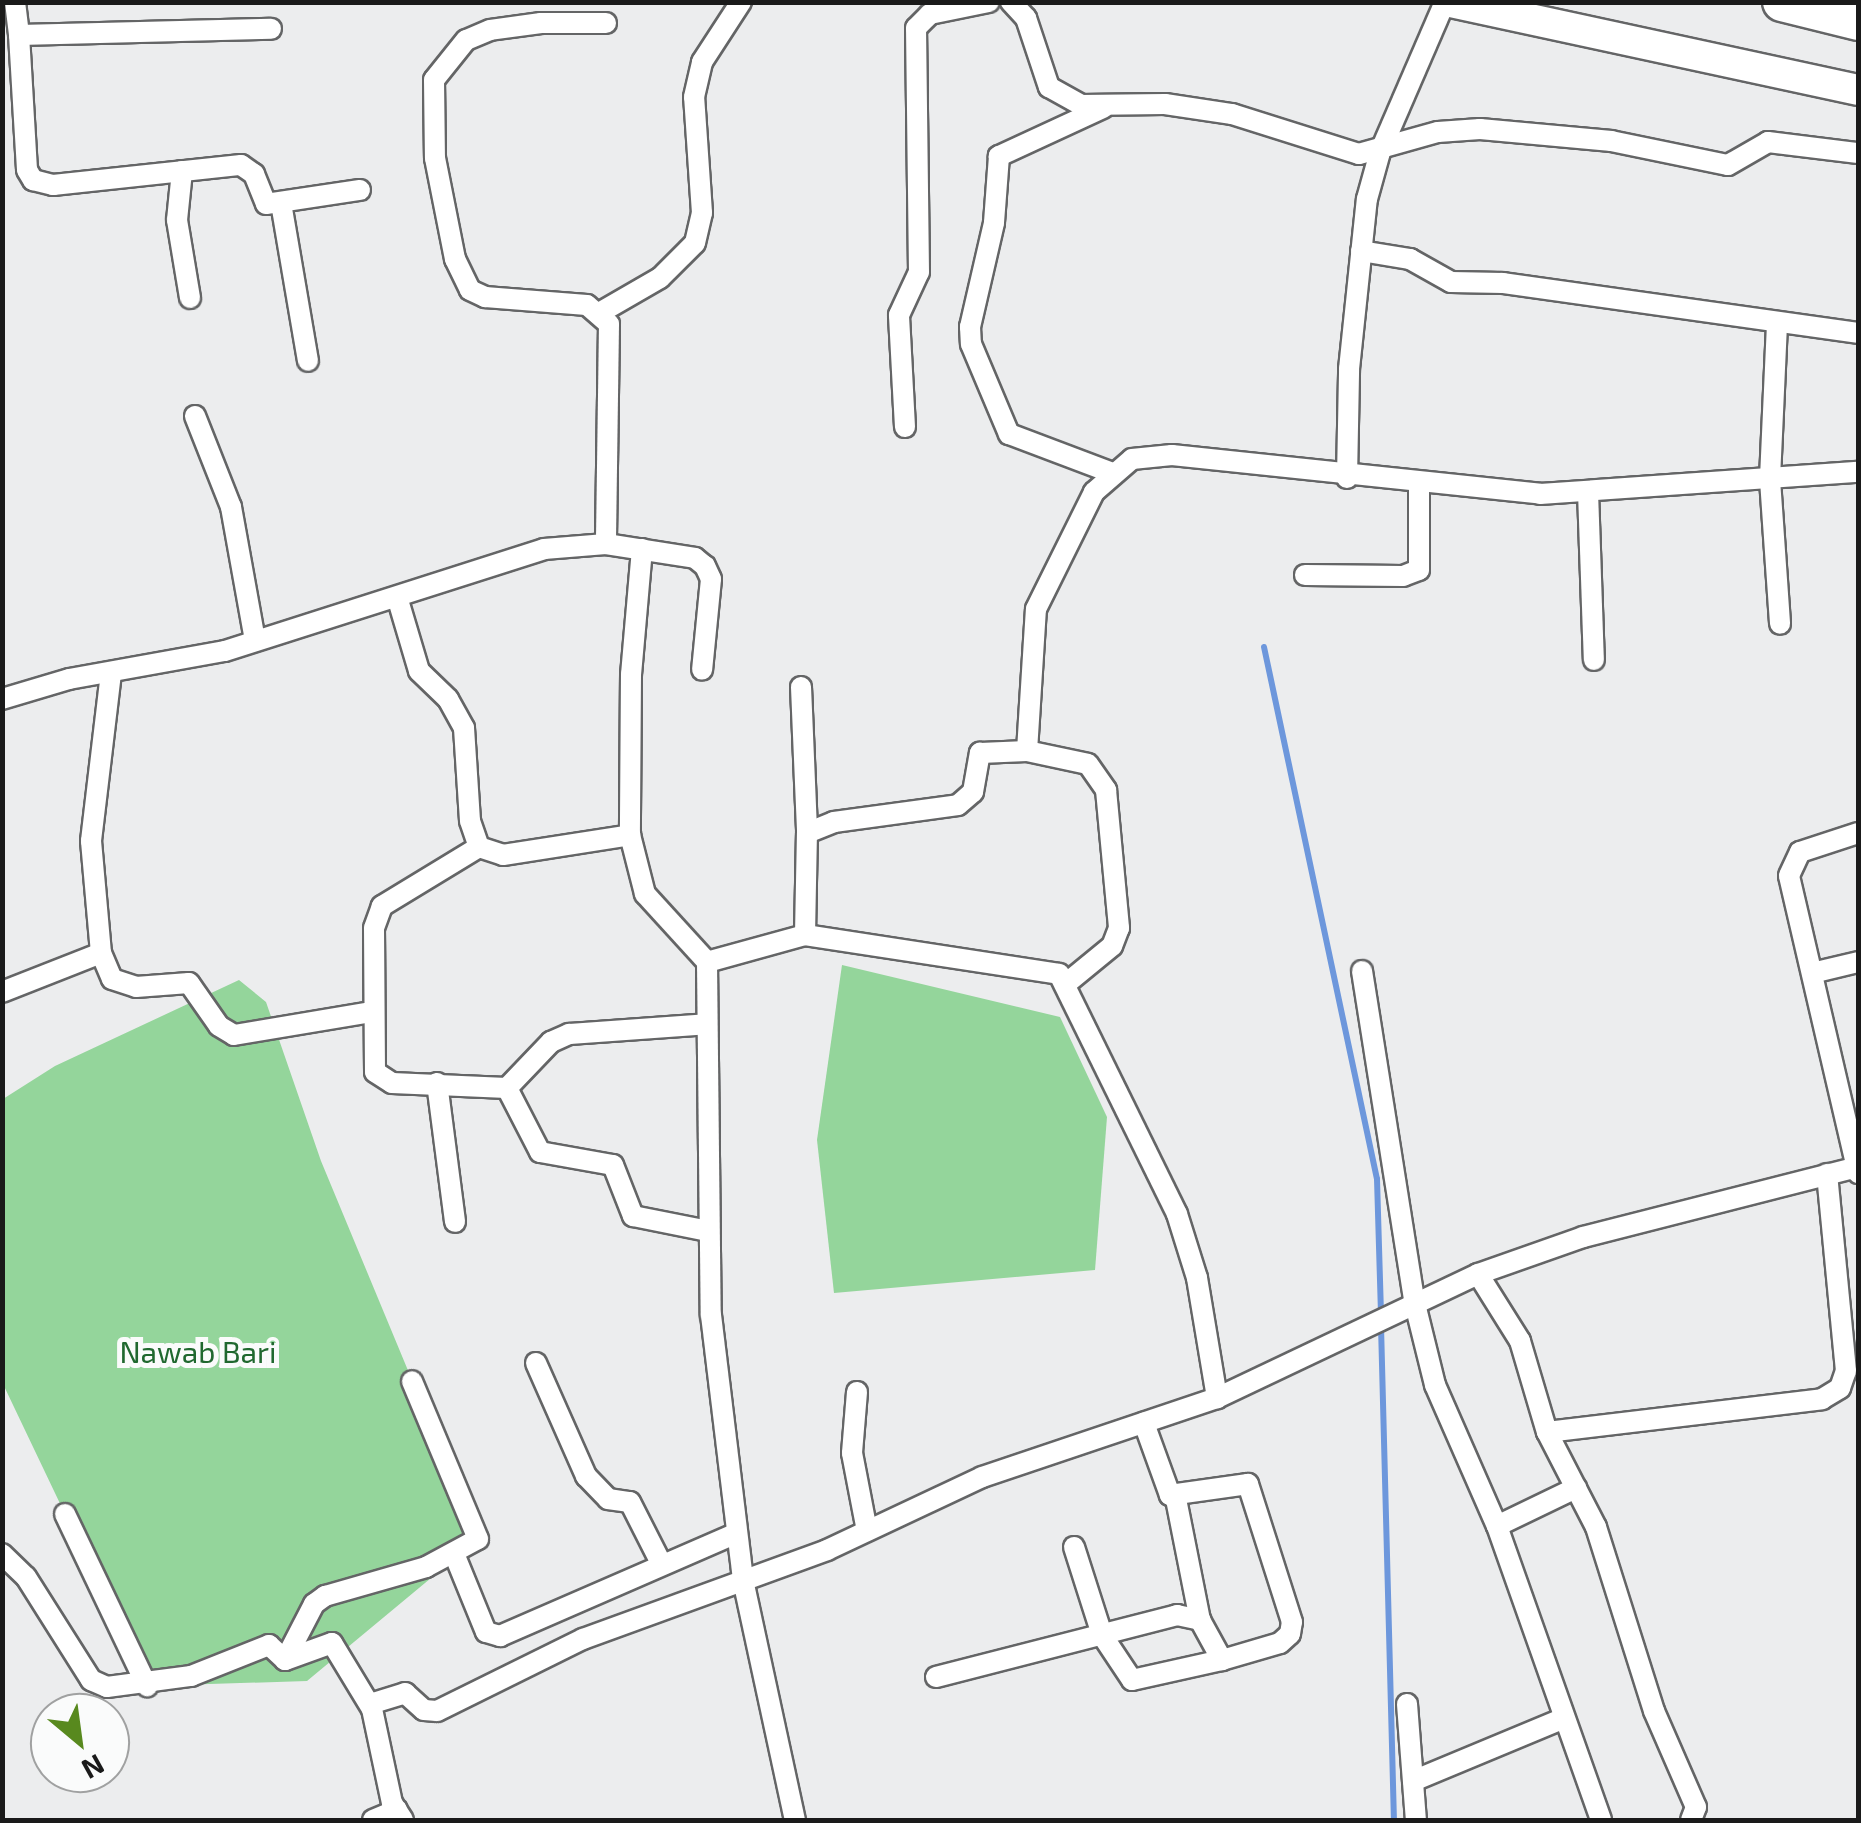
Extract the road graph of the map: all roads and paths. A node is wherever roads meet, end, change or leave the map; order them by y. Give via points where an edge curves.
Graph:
1 (15, 2) edge
2 (741, 2) edge
3 (988, 2) edge
4 (1011, 2) edge
5 (1448, 2) edge
6 (1782, 2) edge
7 (1858, 21) edge
8 (606, 23) dead end
9 (271, 28) dead end
10 (19, 35) junction
11 (1858, 90) edge
12 (1109, 105) junction
13 (25, 148) junction
14 (2, 152) edge
15 (1380, 152) junction
16 (1858, 153) edge
17 (182, 171) junction
18 (360, 190) dead end
19 (280, 203) junction
20 (1360, 251) junction
21 (190, 298) dead end
22 (601, 312) junction
23 (1777, 324) junction
24 (1858, 333) edge
25 (308, 361) dead end
26 (195, 416) dead end
27 (905, 427) dead end
28 (1110, 472) junction
29 (1858, 472) edge
30 (1346, 478) junction
31 (1770, 480) junction
32 (1419, 484) junction
33 (1588, 492) junction
34 (606, 544) junction
35 (642, 549) junction
36 (1305, 575) dead end
37 (398, 600) junction
38 (1780, 624) dead end
39 (256, 641) junction
40 (1594, 660) dead end
41 (702, 670) dead end
42 (111, 674) junction
43 (800, 688) dead end
44 (2, 699) edge
45 (1027, 751) junction
46 (807, 833) junction
47 (1858, 833) edge
48 (630, 835) junction
49 (479, 847) junction
50 (805, 936) junction
51 (101, 953) junction
52 (707, 962) junction
53 (1858, 962) edge
54 (1362, 971) dead end
55 (1812, 973) junction
56 (1068, 983) junction
57 (2, 992) edge
58 (372, 1012) junction
59 (707, 1024) junction
60 (437, 1083) junction
61 (507, 1088) junction
62 (1857, 1169) edge
63 (1827, 1174) junction
64 (455, 1222) dead end
65 (708, 1231) junction
66 (1478, 1274) junction
67 (1414, 1300) junction
68 (536, 1363) dead end
69 (412, 1381) dead end
70 (856, 1392) dead end
71 (1217, 1398) junction
72 (1144, 1423) junction
73 (1547, 1432) junction
74 (1576, 1488) junction
75 (1176, 1498) junction
76 (64, 1514) dead end
77 (1498, 1526) junction
78 (737, 1532) junction
79 (867, 1532) junction
80 (1074, 1547) dead end
81 (2, 1554) edge
82 (455, 1556) junction
83 (661, 1562) junction
84 (743, 1580) junction
85 (1200, 1620) junction
86 (1102, 1635) junction
87 (285, 1660) junction
88 (1222, 1660) junction
89 (936, 1677) dead end
90 (147, 1686) junction
91 (370, 1704) junction
92 (1407, 1704) dead end
93 (1564, 1718) junction
94 (1413, 1781) junction
95 (400, 1816) edge
96 (373, 1820) edge
97 (794, 1820) edge
98 (1416, 1820) edge
99 (1600, 1820) edge
100 (1691, 1820) edge

1 - 10 street
2 - 22 street via 702,62 694,97 702,213 695,244 660,278
3 - 27 street via 930,14 916,28 919,272 899,315
4 - 12 street via 1026,18 1050,87 1081,106
5 - 11 main road
5 - 15 street
6 - 7 highway
8 - 22 street via 490,30 466,40 434,80 432,108 455,259 470,290
9 - 10 street
10 - 13 street
12 - 15 street via 1166,104 1232,114 1360,154
12 - 28 street via 998,156 994,223 970,326 971,344 1009,434
13 - 14 street
13 - 17 street via 27,170 45,185
15 - 16 street via 1438,132 1480,129 1611,141 1728,165 1768,142
15 - 20 street
17 - 19 street via 248,166 261,200
17 - 21 street via 177,220
18 - 19 street
19 - 25 street
20 - 23 street via 1410,259 1450,282 1504,283
20 - 30 street
22 - 34 street via 612,338
23 - 24 street
23 - 31 street
26 - 39 street via 228,496
28 - 30 street via 1132,460 1172,455
28 - 45 street via 1036,609
29 - 31 street
30 - 32 street
31 - 33 street
31 - 38 street
32 - 33 street
32 - 36 street via 1419,570 1403,576
33 - 40 street
34 - 35 street
34 - 37 street via 520,555
35 - 41 street via 705,566 711,579
35 - 48 street via 631,674
37 - 39 street
37 - 49 street via 418,671 448,699 464,728 470,821
39 - 42 street
42 - 44 street
42 - 51 street via 91,840
43 - 46 street
45 - 46 street via 980,752 973,792 958,804 834,822
45 - 56 street via 1088,764 1106,790 1119,928 1112,946
46 - 50 street
47 - 55 street via 1814,845 1792,863
48 - 49 street via 503,855
48 - 52 street via 645,894
49 - 58 street via 382,906 374,928
50 - 52 street
50 - 56 street via 1059,974
51 - 57 street
51 - 58 street via 120,985 189,983 219,1026 234,1035
52 - 59 street
53 - 55 street
54 - 67 street
55 - 62 street
56 - 71 street via 1178,1214 1197,1278
58 - 60 street via 374,1061 382,1080
59 - 61 street via 569,1034 550,1042
59 - 65 street
60 - 61 street
60 - 64 street
61 - 65 street via 540,1152 614,1165 633,1216
62 - 63 street
63 - 66 street via 1583,1237
63 - 73 street via 1846,1371 1840,1388 1822,1398
65 - 78 street via 711,1315
66 - 67 street
66 - 73 street via 1520,1341
67 - 71 street
67 - 77 street via 1435,1386
68 - 83 street via 596,1493 630,1502
69 - 82 street via 478,1531 475,1545
70 - 79 street via 852,1453
71 - 72 street
72 - 75 street via 1164,1488
72 - 79 street via 982,1477
73 - 74 street
74 - 77 street
74 - 100 street via 1596,1527 1654,1711 1696,1807
75 - 85 street
75 - 88 street via 1248,1484 1292,1622 1280,1643
76 - 90 street
77 - 93 street
78 - 83 street
78 - 84 street
79 - 84 street
80 - 86 street
81 - 90 street via 26,1578 91,1680 107,1687
82 - 83 street via 491,1636
82 - 87 street via 325,1596 314,1604
84 - 91 street via 582,1639 437,1711 424,1710 405,1692
84 - 97 street
85 - 86 street via 1178,1615
85 - 88 street
86 - 88 street via 1132,1680
86 - 89 street
87 - 90 street via 269,1645
87 - 91 street via 332,1643
91 - 95 street
92 - 94 street
93 - 94 street
93 - 99 street
94 - 98 street
95 - 96 street

